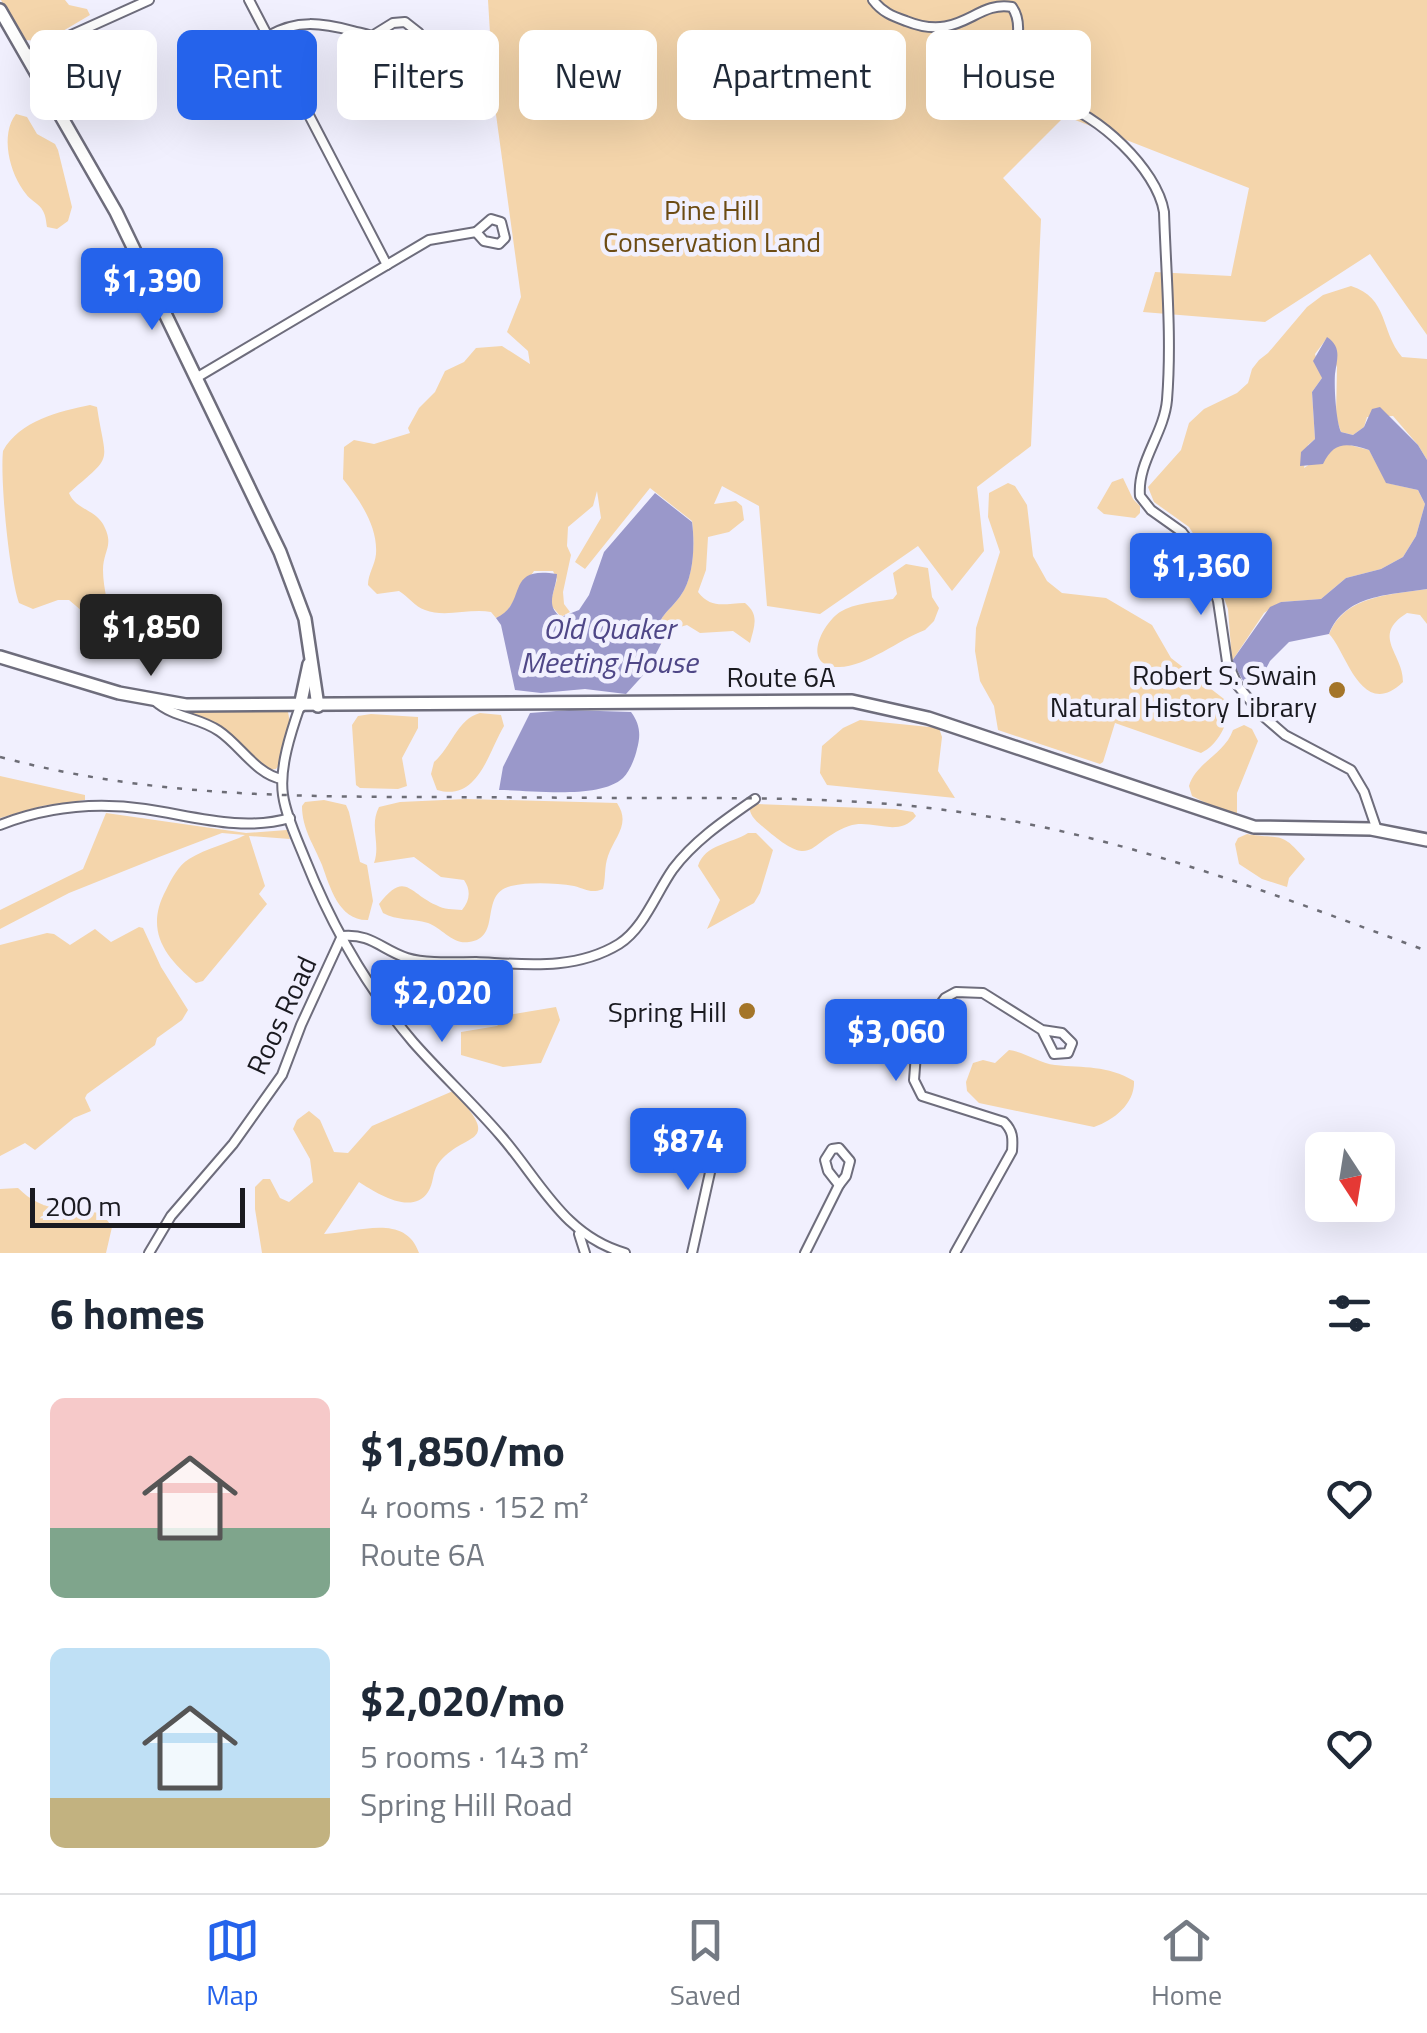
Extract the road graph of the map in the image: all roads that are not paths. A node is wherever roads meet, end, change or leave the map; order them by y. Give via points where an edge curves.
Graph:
1 (149, 0) edge
2 (249, 0) edge
3 (874, 0) edge
4 (0, 10) edge
5 (265, 30) edge
6 (279, 30) edge
7 (345, 30) edge
8 (372, 36) joint
9 (27, 55) junction
10 (312, 120) edge
11 (476, 232) dead end
12 (387, 265) junction
13 (196, 378) junction
14 (0, 657) edge
15 (310, 660) junction
16 (155, 701) junction
17 (300, 706) junction
18 (318, 706) junction
19 (282, 780) junction
20 (755, 799) dead end
21 (290, 818) junction
22 (0, 825) edge
23 (1376, 830) junction
24 (1427, 840) edge
25 (342, 936) junction
26 (1042, 1030) dead end
27 (717, 1141) dead end
28 (839, 1185) junction
29 (578, 1230) junction
30 (605, 1251) edge
31 (149, 1253) edge
32 (584, 1253) edge
33 (625, 1253) edge
34 (692, 1253) edge
35 (806, 1253) edge
36 (955, 1253) edge

1 - 9 street
2 - 5 street
3 - 23 street via 891,16 938,30 1000,4 1012,7 1020,23 1010,82 1015,98 1055,102 1089,118 1155,184 1164,212 1167,400 1142,467 1140,496 1182,532 1205,563 1238,686 1286,735 1351,770
4 - 9 main road
6 - 7 street via 308,22
8 - 8 street via 394,60 410,59 420,46 419,33 405,22
9 - 13 main road via 101,183
10 - 12 street
11 - 12 street via 429,240
12 - 13 street
13 - 15 main road via 290,574
14 - 16 main road, Route 6A
15 - 17 main road
15 - 18 main road
16 - 17 main road, Route 6A
16 - 19 street via 221,732
17 - 18 main road, Route 6A
17 - 19 street
18 - 23 main road, Route 6A via 852,702 928,718 1254,827
19 - 21 street
20 - 25 street via 694,844 640,922 621,942 594,955 546,966 458,962 408,958 358,934
21 - 22 street via 238,824 81,806
21 - 25 street
23 - 24 main road, Route 6A
25 - 29 street via 414,1042
25 - 31 street, Roos Road via 282,1075
26 - 36 street via 974,990 945,998 926,1028 913,1069 922,1096 1004,1122 1013,1139
27 - 34 street
28 - 28 street via 825,1160 836,1148 850,1161
28 - 35 street
29 - 30 street
29 - 32 street
30 - 33 street

